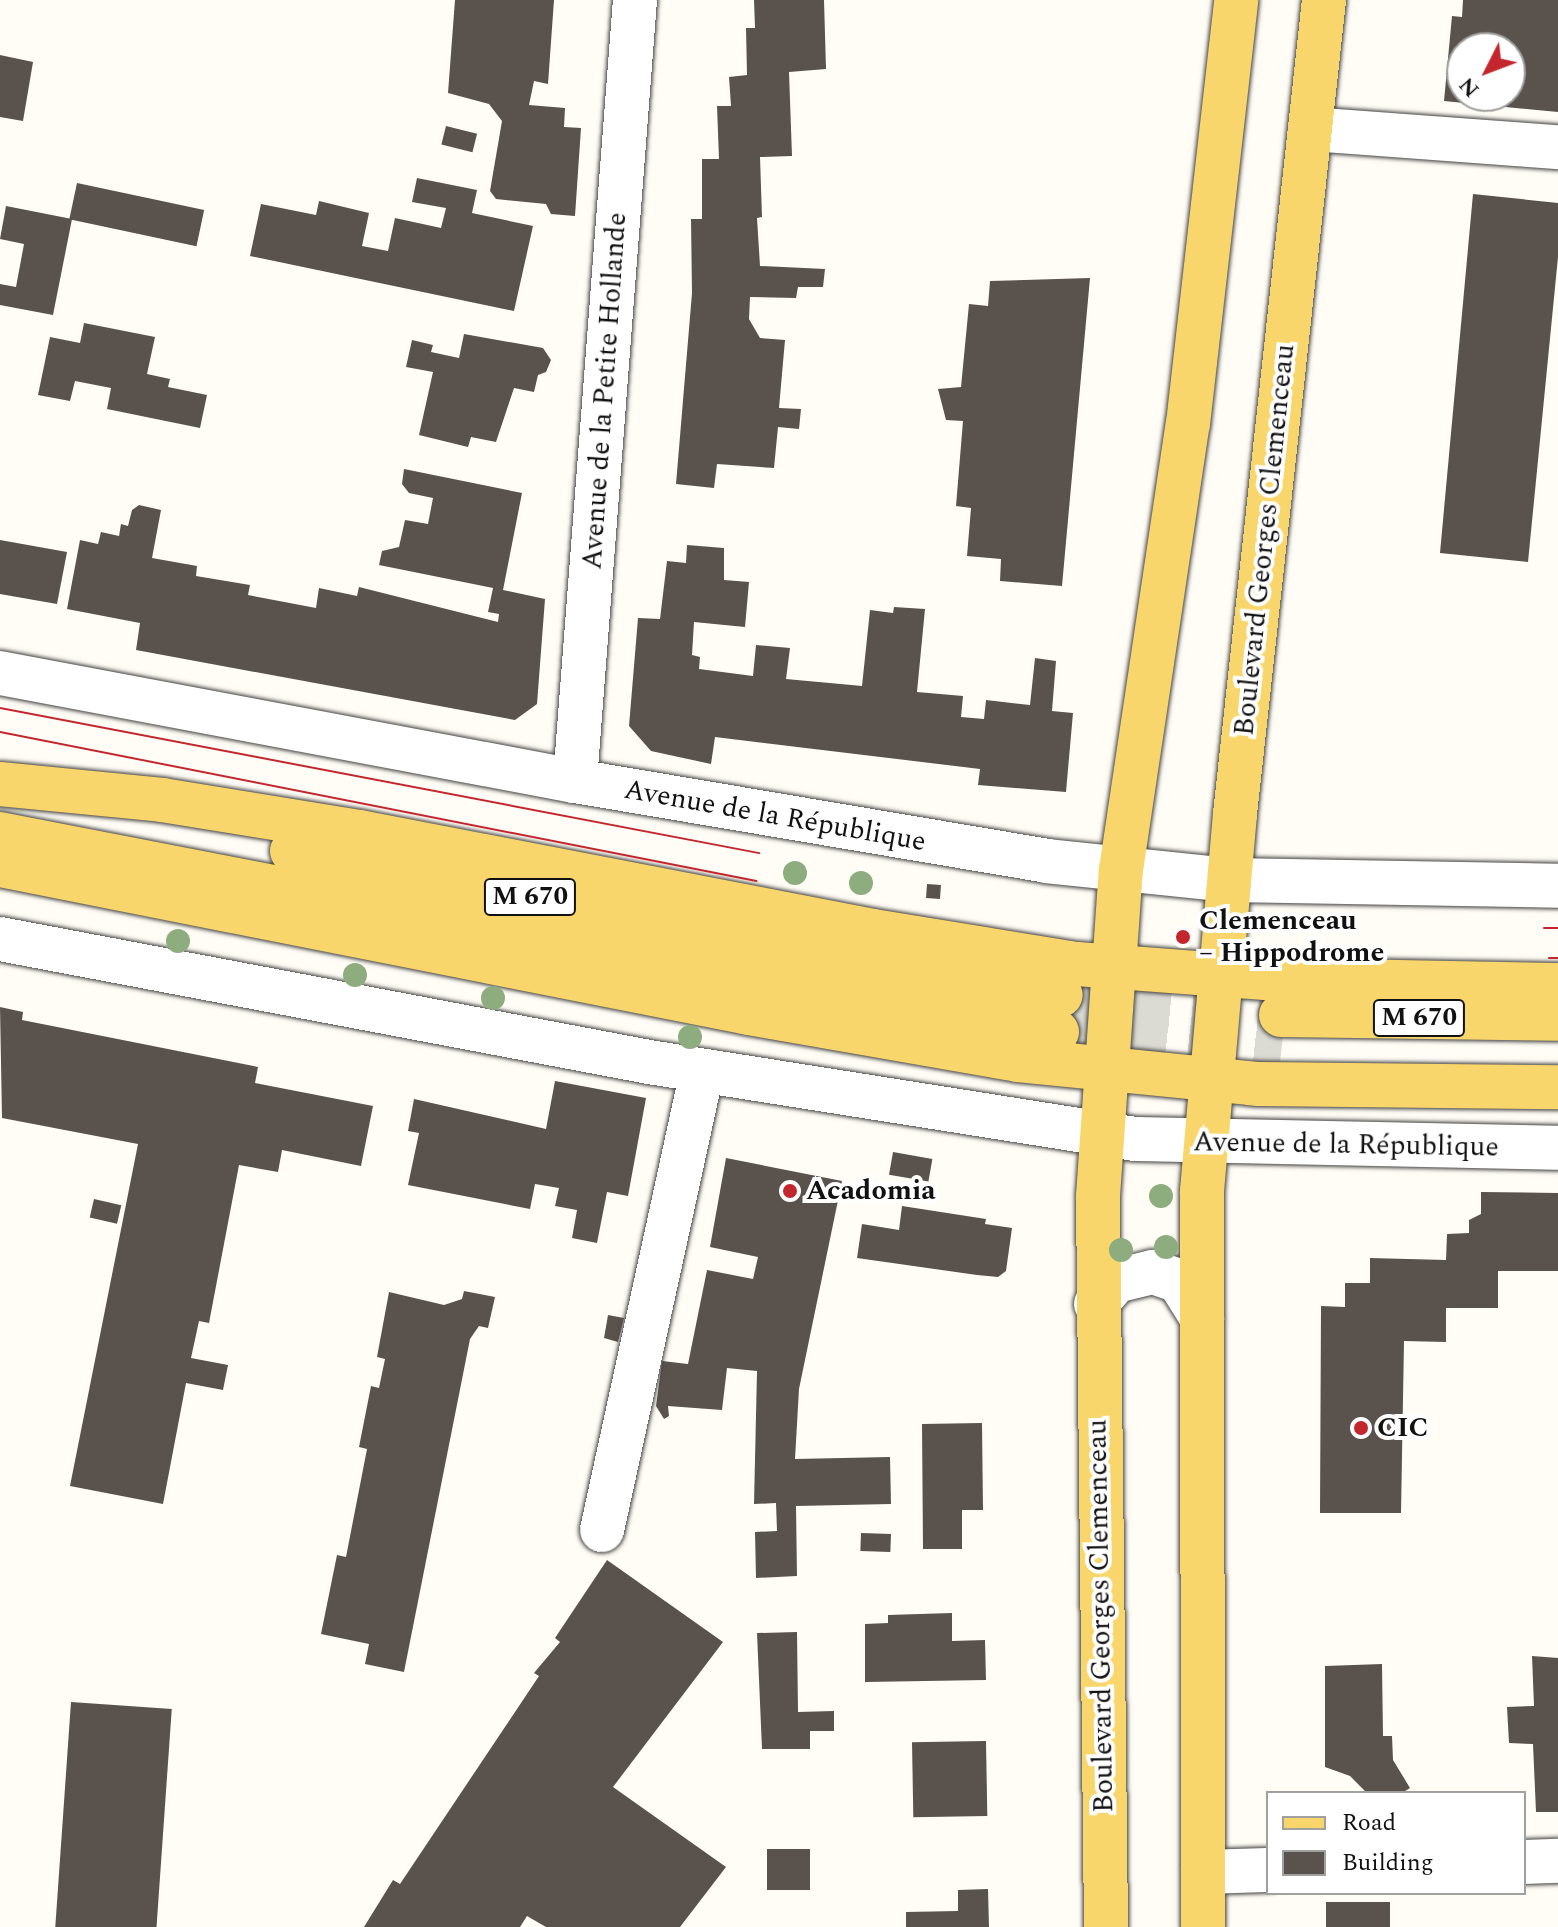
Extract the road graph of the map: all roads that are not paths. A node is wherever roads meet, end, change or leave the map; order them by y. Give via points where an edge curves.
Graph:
1 (635, 0) edge
2 (1236, 0) edge
3 (1324, 0) edge
4 (1310, 129) junction
5 (1558, 147) edge
6 (0, 673) edge
7 (575, 781) junction
8 (0, 784) edge
9 (0, 793) edge
10 (0, 834) edge
11 (0, 865) edge
12 (1121, 870) junction
13 (1230, 880) junction
14 (1558, 886) edge
15 (0, 939) edge
16 (1113, 968) junction
17 (1221, 976) junction
18 (1558, 985) edge
19 (1558, 1019) edge
20 (1558, 1058) edge
21 (702, 1071) junction
22 (1106, 1071) junction
23 (1211, 1081) junction
24 (1558, 1087) edge
25 (1103, 1134) junction
26 (1206, 1143) junction
27 (1558, 1148) edge
28 (1096, 1304) junction
29 (1202, 1318) junction
30 (602, 1530) dead end
31 (1558, 1861) edge
32 (1526, 1862) edge
33 (1266, 1870) edge
34 (1203, 1872) junction
35 (1106, 1927) edge
36 (1203, 1927) edge

1 - 7 street, Avenue de la Petite Hollande
2 - 12 main road via 1188,424
3 - 4 main road, Boulevard Georges Clemenceau
4 - 5 street
4 - 13 main road, Boulevard Georges Clemenceau
6 - 7 street, Avenue de la République
7 - 12 street, Avenue de la République via 898,838
8 - 16 main road via 162,800 345,830 873,931
9 - 10 main road, M 670 via 723,935 1059,1013 737,977
11 - 22 main road via 749,1013
12 - 13 street, Avenue de la République
12 - 16 main road
13 - 14 street, Avenue de la République
13 - 17 main road, Boulevard Georges Clemenceau
15 - 21 street, Avenue de la République
16 - 17 main road
16 - 22 main road
17 - 18 main road
17 - 23 main road, Boulevard Georges Clemenceau
19 - 20 main road, M 670 via 1281,1035
21 - 25 street, Avenue de la République
21 - 30 street
22 - 23 main road
22 - 25 main road, Boulevard Georges Clemenceau
23 - 24 main road
23 - 26 main road, Boulevard Georges Clemenceau
25 - 26 street, Avenue de la République
25 - 28 main road, Boulevard Georges Clemenceau
26 - 27 street, Avenue de la République
26 - 29 main road
28 - 29 street via 1116,1281 1153,1272 1179,1281
28 - 35 main road, Boulevard Georges Clemenceau
29 - 34 main road
31 - 32 street
33 - 34 street
34 - 36 main road

